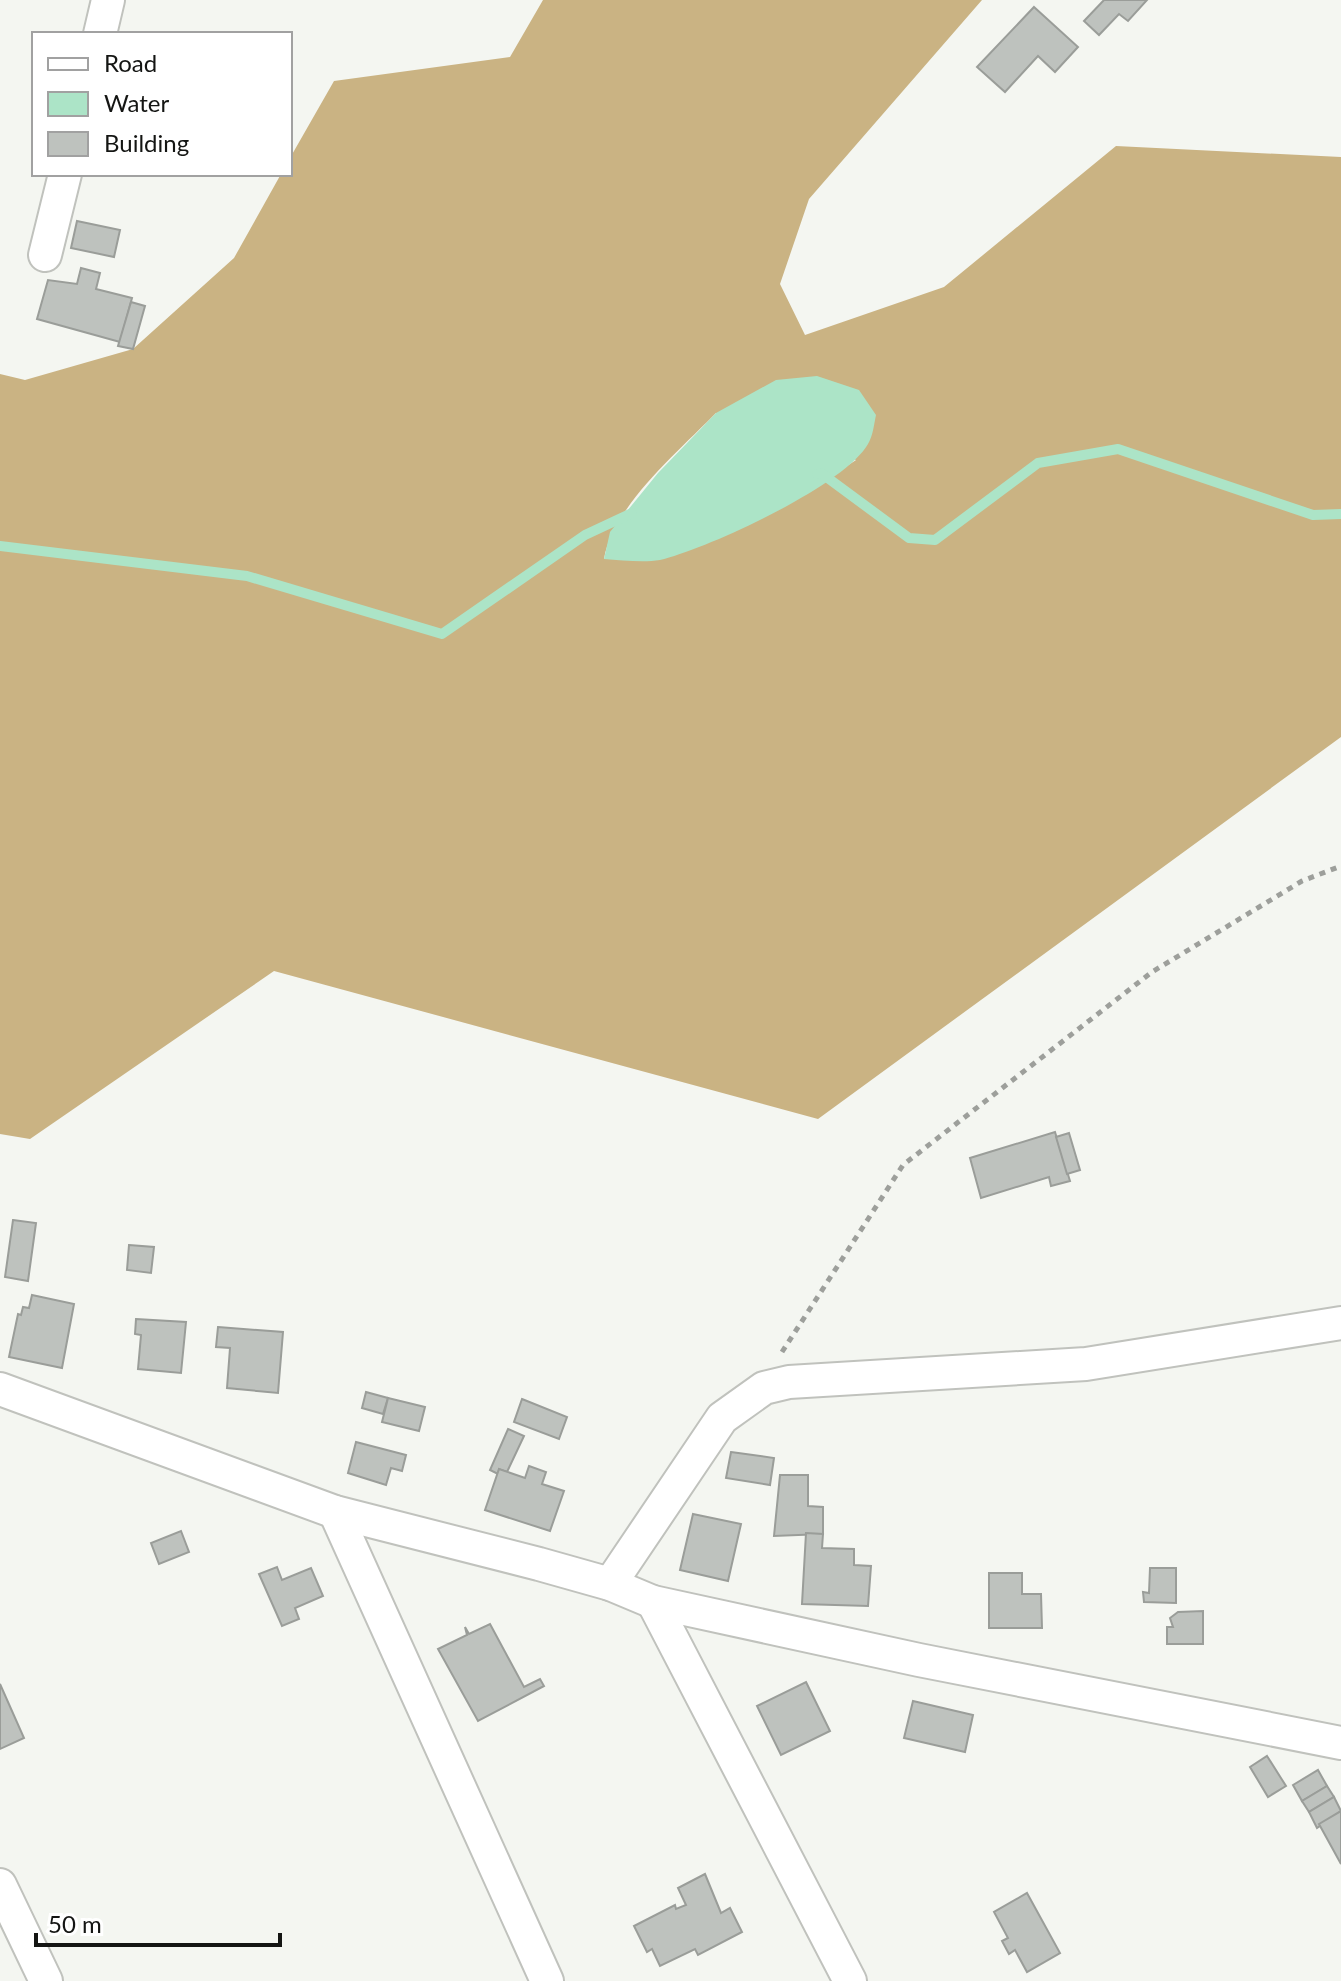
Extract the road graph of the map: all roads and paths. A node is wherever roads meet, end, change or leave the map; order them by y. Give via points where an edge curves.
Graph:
1 (108, 0) edge
2 (100, 32) edge
3 (65, 176) edge
4 (45, 255) dead end
5 (1341, 866) edge
6 (1341, 1323) edge
7 (764, 1388) junction
8 (0, 1389) edge
9 (335, 1512) junction
10 (610, 1584) junction
11 (653, 1602) junction
12 (1341, 1743) edge
13 (0, 1885) edge
14 (46, 1981) edge
15 (547, 1981) edge
16 (850, 1981) edge

1 - 2 street
3 - 4 street
5 - 7 path via 1302,881 1152,972 903,1165 782,1351
6 - 7 street via 1086,1364 789,1382
7 - 10 street via 722,1418
8 - 9 street
9 - 10 street
9 - 15 street
10 - 11 street
11 - 12 street
11 - 16 street
13 - 14 street

